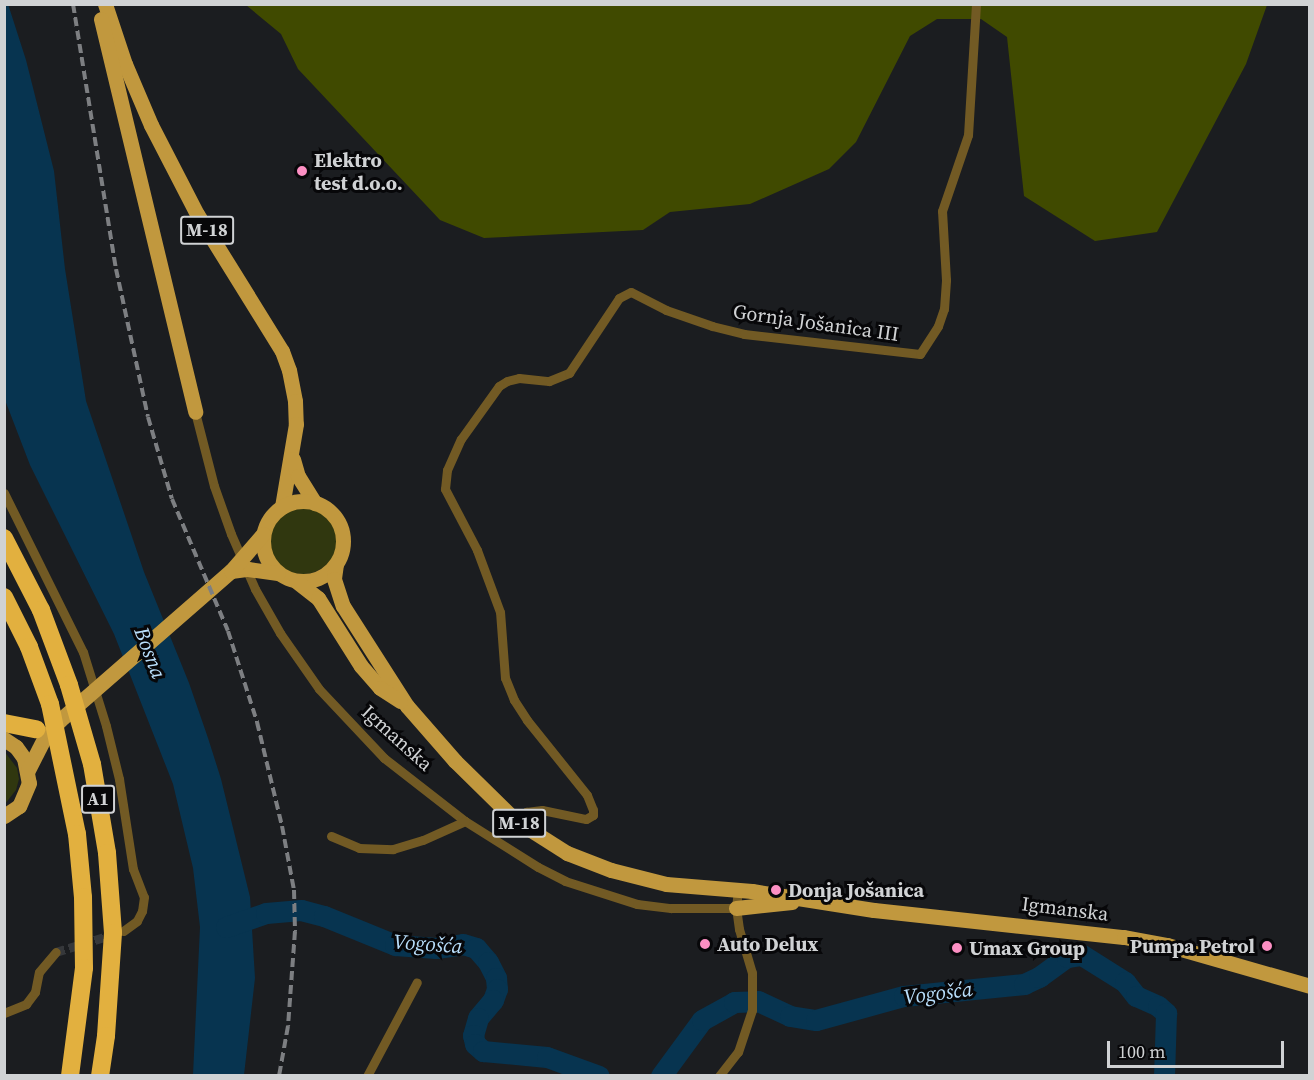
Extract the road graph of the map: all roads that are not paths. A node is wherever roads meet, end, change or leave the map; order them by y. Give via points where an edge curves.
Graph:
1 (98, 4) edge
2 (105, 4) edge
3 (976, 4) edge
4 (195, 412) joint
5 (292, 456) junction
6 (4, 493) edge
7 (315, 503) junction
8 (282, 507) junction
9 (4, 538) edge
10 (259, 540) junction
11 (336, 564) junction
12 (231, 571) junction
13 (271, 571) junction
14 (296, 581) junction
15 (4, 597) edge
16 (407, 706) junction
17 (4, 723) edge
18 (39, 732) junction
19 (5, 740) edge
20 (28, 770) junction
21 (4, 816) edge
22 (465, 820) junction
23 (515, 820) junction
24 (331, 837) dead end
25 (738, 890) junction
26 (811, 899) junction
27 (736, 908) junction
28 (123, 931) tunnel mouth
29 (56, 952) tunnel mouth
30 (417, 982) dead end
31 (1310, 986) edge
32 (4, 1013) edge
33 (70, 1076) edge
34 (100, 1076) edge
35 (367, 1076) edge
36 (719, 1076) edge

1 - 4 main road
2 - 5 main road, M-18 via 151,125 197,214 282,351 295,401
3 - 23 street, Gornja Jošanica III via 968,135 942,211 944,309 920,354 744,334 666,310 631,292 619,298 569,373 549,381 507,381 499,386 461,440 447,470 446,489 477,550 500,612 505,678 527,720 587,795 593,810 586,819 542,810 526,812
4 - 22 street, Igmanska via 231,534 255,589 297,660 342,716 384,758
5 - 7 main road, M-18 via 298,476
5 - 8 main road, M-18
6 - 28 street via 83,652 106,726 133,869 144,897 136,921
7 - 8 main road via 303,501
7 - 11 main road, M-18 via 326,508 341,528 341,553
8 - 10 main road, M-18 via 273,514
9 - 34 highway, A1 via 41,610 69,685 92,764 107,853 113,933
10 - 12 main road
10 - 13 main road
11 - 14 main road via 318,578
11 - 16 main road, M-18 via 334,579 343,606
12 - 13 main road
12 - 18 main road via 60,720
13 - 14 main road, M-18
14 - 16 main road, M-18 via 318,598 361,666 380,688
15 - 33 highway, A1 via 29,647 50,704 77,834 84,968
16 - 23 main road, M-18
17 - 18 highway
18 - 19 main road
18 - 20 main road
19 - 20 main road via 16,747
20 - 21 main road via 25,795 19,806
22 - 24 street via 431,837 393,849 359,848
22 - 27 street, Igmanska via 538,867 590,891 637,904 671,908
23 - 25 main road, M-18 via 567,853 611,870 666,884
25 - 26 main road, M-18
25 - 27 street
26 - 27 main road
26 - 31 main road, Igmanska / M-18 via 921,916 1124,937 1167,945
27 - 36 street via 752,973 752,1010 738,1052
29 - 32 street via 39,972 35,992 26,1004
30 - 35 street

